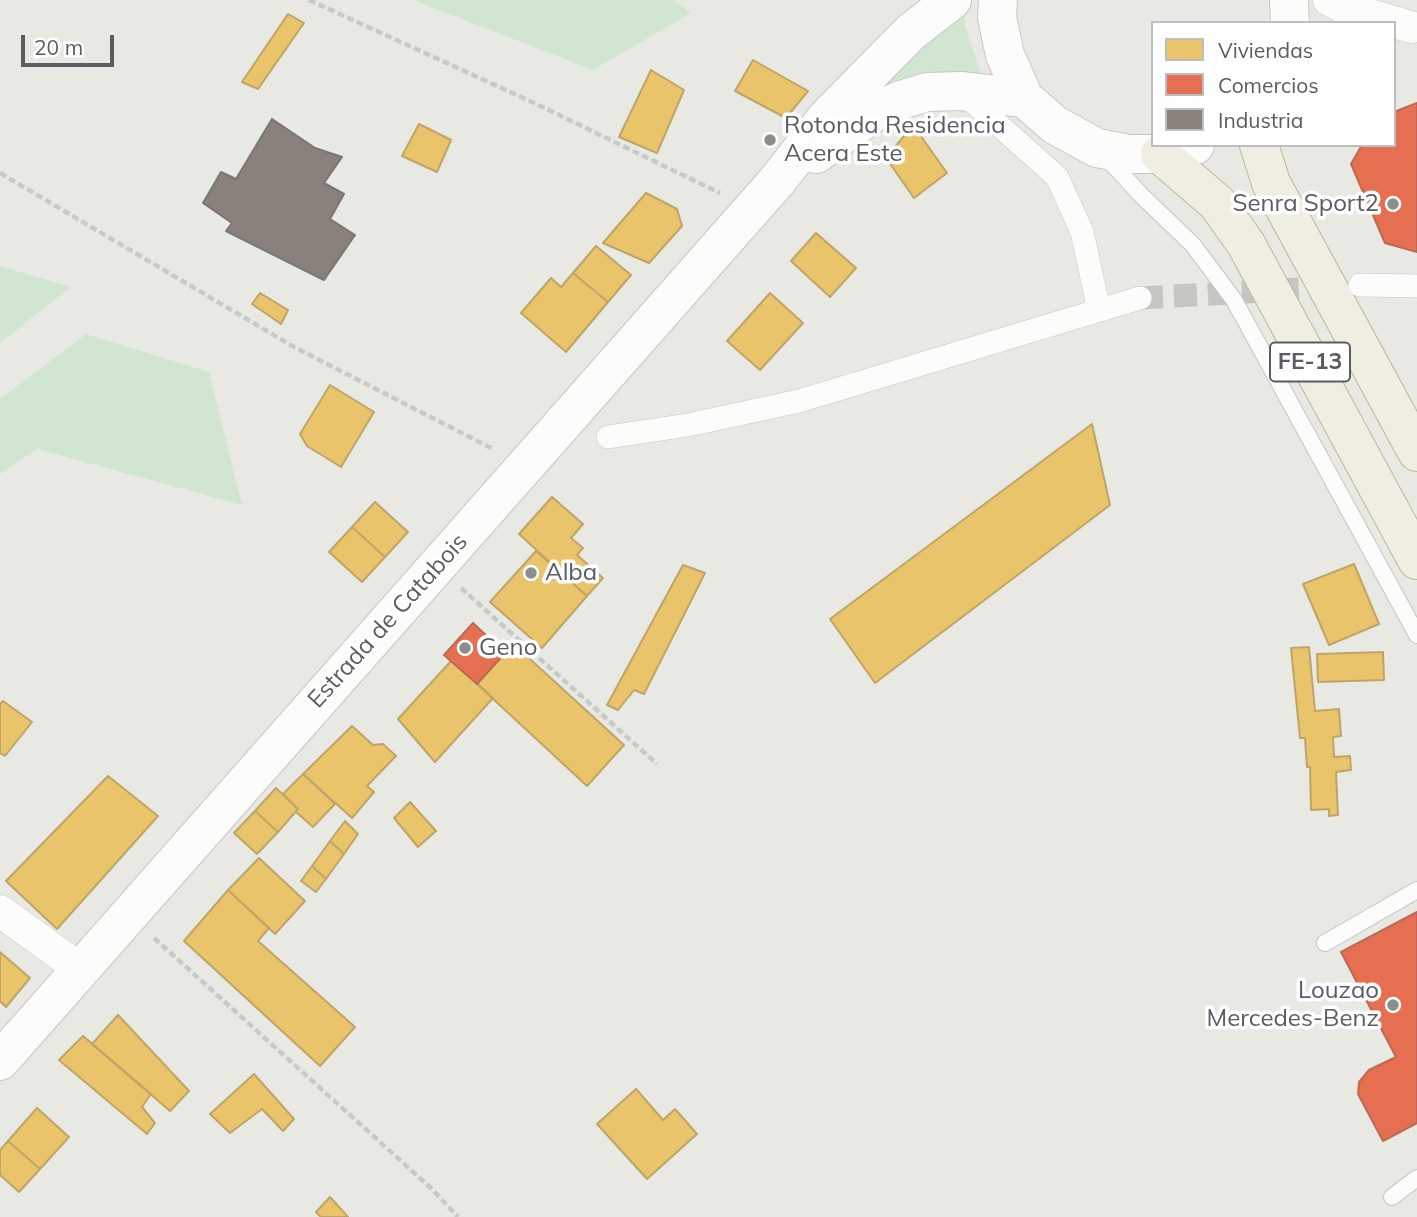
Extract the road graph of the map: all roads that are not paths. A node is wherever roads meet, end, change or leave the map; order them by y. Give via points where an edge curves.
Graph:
1 (952, 0) edge
2 (998, 0) edge
3 (1289, 0) edge
4 (1329, 0) edge
5 (1290, 21) edge
6 (1390, 21) edge
7 (961, 91) junction
8 (1024, 98) junction
9 (1260, 147) edge
10 (1097, 148) junction
11 (1181, 158) edge
12 (765, 195) junction
13 (1360, 285) tunnel mouth
14 (1417, 286) edge
15 (1140, 298) tunnel mouth
16 (1099, 310) junction
17 (608, 437) dead end
18 (1417, 452) edge
19 (1417, 560) edge
20 (1417, 635) edge
21 (1417, 890) edge
22 (0, 911) edge
23 (1325, 943) dead end
24 (80, 969) junction
25 (0, 1060) edge
26 (1417, 1178) edge
27 (1392, 1197) dead end

1 - 12 main road, Estrada de Catabois via 872,70
2 - 8 main road via 1005,55
3 - 5 main road
4 - 6 street
7 - 8 main road, Estrada de Catabois
7 - 12 main road, Estrada de Catabois via 927,92 876,111
7 - 16 street via 1057,177 1082,232
8 - 10 main road via 1055,125
9 - 18 highway, FE-13 via 1271,183
10 - 11 main road
10 - 20 lane via 1193,245 1234,300
11 - 19 highway, FE-13 via 1246,244
12 - 24 main road, Estrada de Catabois
13 - 14 street
15 - 16 street
16 - 17 street via 799,401
21 - 23 lane
22 - 24 street
24 - 25 main road, Estrada de Catabois
26 - 27 lane

